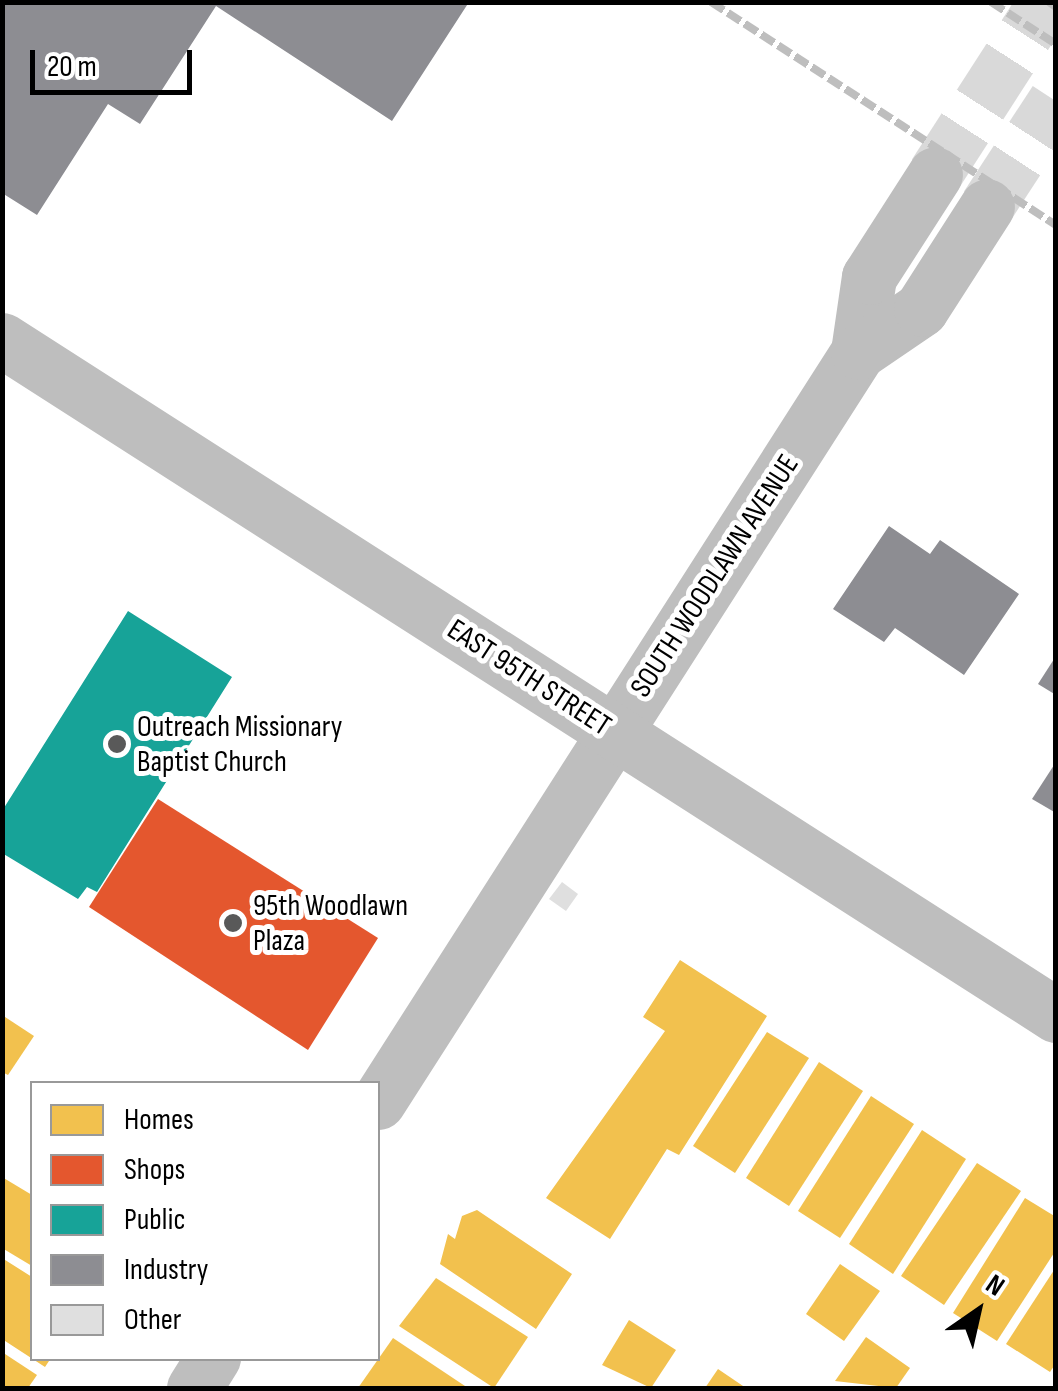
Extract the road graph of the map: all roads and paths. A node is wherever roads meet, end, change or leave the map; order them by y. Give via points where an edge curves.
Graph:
1 (935, 174) tunnel mouth
2 (987, 206) tunnel mouth
3 (2, 340) edge
4 (858, 352) junction
5 (614, 732) junction
6 (1056, 1015) edge
7 (380, 1099) edge
8 (211, 1361) edge
9 (194, 1388) edge

1 - 4 street, SOUTH WOODLAWN AVENUE via 869,278
2 - 4 street, SOUTH WOODLAWN AVENUE via 921,309
3 - 5 street, EAST 95TH STREET
4 - 5 street, SOUTH WOODLAWN AVENUE
5 - 6 street, EAST 95TH STREET
5 - 7 street, SOUTH WOODLAWN AVENUE
8 - 9 street

